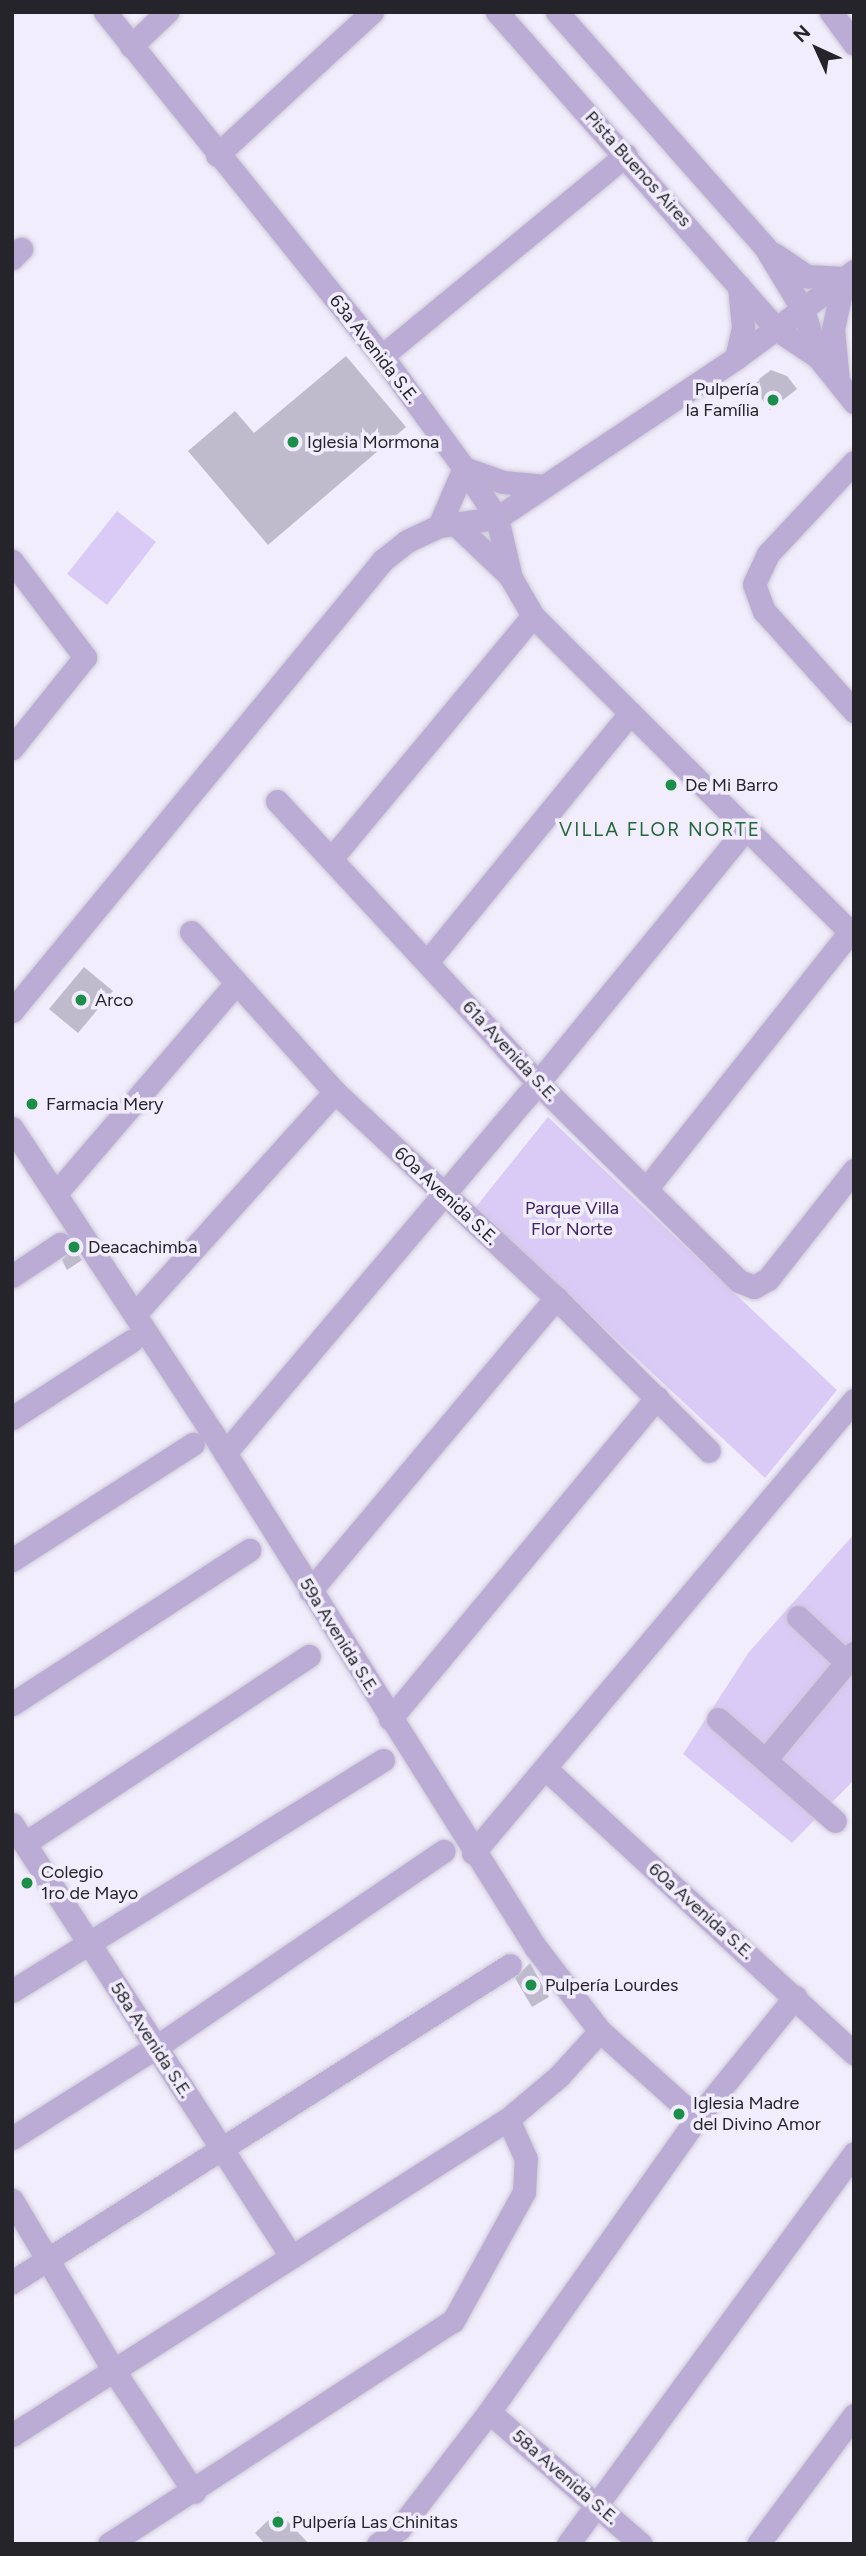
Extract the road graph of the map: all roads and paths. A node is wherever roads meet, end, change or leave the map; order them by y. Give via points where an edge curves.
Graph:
1 (105, 12) edge
2 (167, 12) edge
3 (372, 12) edge
4 (498, 12) edge
5 (557, 12) edge
6 (831, 12) edge
7 (854, 44) edge
8 (131, 46) junction
9 (217, 155) junction
10 (626, 155) junction
11 (765, 247) junction
12 (849, 274) edge
13 (739, 284) junction
14 (803, 310) junction
15 (776, 329) junction
16 (382, 356) junction
17 (818, 356) junction
18 (736, 358) junction
19 (838, 381) junction
20 (854, 402) edge
21 (854, 462) edge
22 (464, 468) junction
23 (545, 486) junction
24 (497, 518) junction
25 (446, 525) junction
26 (17, 574) edge
27 (511, 578) junction
28 (534, 615) junction
29 (854, 711) edge
30 (630, 713) junction
31 (12, 748) edge
32 (277, 802) dead end
33 (747, 827) junction
34 (331, 859) junction
35 (191, 932) dead end
36 (852, 934) edge
37 (428, 961) junction
38 (235, 984) junction
39 (12, 1011) edge
40 (538, 1083) junction
41 (335, 1092) junction
42 (12, 1128) edge
43 (854, 1170) edge
44 (647, 1188) junction
45 (57, 1192) junction
46 (444, 1195) junction
47 (60, 1244) dead end
48 (12, 1276) edge
49 (556, 1298) junction
50 (135, 1314) junction
51 (131, 1341) dead end
52 (657, 1396) junction
53 (854, 1399) edge
54 (12, 1418) edge
55 (193, 1444) dead end
56 (709, 1451) dead end
57 (225, 1453) junction
58 (249, 1550) dead end
59 (12, 1560) edge
60 (310, 1591) junction
61 (798, 1617) dead end
62 (309, 1656) dead end
63 (850, 1657) edge
64 (12, 1704) edge
65 (390, 1719) junction
66 (718, 1719) dead end
67 (766, 1759) junction
68 (383, 1760) dead end
69 (547, 1770) junction
70 (835, 1821) dead end
71 (18, 1834) edge
72 (443, 1852) dead end
73 (473, 1853) junction
74 (89, 1945) junction
75 (510, 1965) dead end
76 (12, 1991) edge
77 (795, 1997) junction
78 (600, 2031) junction
79 (156, 2047) junction
80 (854, 2053) edge
81 (697, 2118) junction
82 (508, 2119) junction
83 (12, 2138) edge
84 (223, 2150) junction
85 (854, 2153) edge
86 (12, 2200) edge
87 (291, 2256) junction
88 (48, 2259) junction
89 (12, 2282) edge
90 (114, 2371) junction
91 (489, 2412) junction
92 (854, 2415) edge
93 (12, 2435) edge
94 (194, 2492) junction
95 (596, 2503) junction
96 (109, 2544) edge
97 (378, 2544) edge
98 (568, 2544) edge
99 (641, 2544) edge
100 (758, 2544) edge

1 - 8 street, 63a Avenida S.E.
2 - 8 street
3 - 9 street
4 - 10 street, Pista Buenos Aires
5 - 11 street
6 - 7 street
8 - 9 street, 63a Avenida S.E.
9 - 16 street, 63a Avenida S.E.
10 - 13 street, Pista Buenos Aires
10 - 16 street
11 - 12 street via 807,276
11 - 14 street
12 - 14 street
12 - 19 street via 832,329
13 - 15 street, Pista Buenos Aires
13 - 18 street via 743,316
14 - 15 street
14 - 17 street
15 - 17 street, Pista Buenos Aires
15 - 18 street
16 - 22 street, 63a Avenida S.E.
17 - 19 street
18 - 23 street
19 - 20 street
21 - 29 street via 768,554 754,584 764,611
22 - 23 street via 503,482
22 - 24 street, 63a Avenida S.E.
22 - 25 street
23 - 24 street
24 - 25 street
24 - 27 street, 63a Avenida S.E.
25 - 27 street
25 - 39 street via 407,541 383,560
26 - 31 street via 85,657
27 - 28 street, 63a Avenida S.E.
28 - 30 street, 63a Avenida S.E.
28 - 34 street
30 - 33 street, 63a Avenida S.E.
30 - 37 street
32 - 34 street, 61a Avenida S.E.
33 - 36 street, 63a Avenida S.E.
33 - 40 street
34 - 37 street, 61a Avenida S.E.
35 - 38 street, 60a Avenida S.E.
36 - 44 street
37 - 40 street, 61a Avenida S.E.
38 - 41 street, 60a Avenida S.E.
38 - 45 street
40 - 44 street, 61a Avenida S.E.
40 - 46 street
41 - 46 street, 60a Avenida S.E.
41 - 50 street
42 - 45 street, 59a Avenida S.E.
43 - 44 street, 61a Avenida S.E. via 768,1279 754,1287 739,1281
45 - 50 street, 59a Avenida S.E.
46 - 49 street, 60a Avenida S.E.
46 - 57 street
47 - 48 street
49 - 52 street, 60a Avenida S.E.
49 - 60 street
50 - 57 street, 59a Avenida S.E.
51 - 54 street
52 - 56 street, 60a Avenida S.E.
52 - 65 street
53 - 69 street
55 - 59 street
57 - 60 street, 59a Avenida S.E.
58 - 64 street
60 - 65 street, 59a Avenida S.E.
61 - 63 street
62 - 71 street
63 - 67 street
65 - 73 street, 59a Avenida S.E.
66 - 67 street
67 - 70 street
68 - 74 street
69 - 73 street
69 - 77 street, 60a Avenida S.E.
71 - 74 street, 58a Avenida S.E.
72 - 79 street
73 - 78 street, 59a Avenida S.E. via 557,1978
74 - 76 street
74 - 79 street, 58a Avenida S.E.
75 - 84 street
77 - 80 street, 60a Avenida S.E.
77 - 81 street
78 - 81 street, 59a Avenida S.E.
78 - 82 street via 559,2076
79 - 83 street
79 - 84 street, 58a Avenida S.E.
81 - 91 street
82 - 87 street
82 - 94 street via 526,2159 524,2192 453,2321
84 - 87 street, 58a Avenida S.E.
84 - 88 street
85 - 95 street
86 - 88 street
87 - 90 street
88 - 89 street
88 - 90 street
90 - 93 street
90 - 94 street
91 - 95 street, 58a Avenida S.E.
91 - 97 street via 399,2529
92 - 100 street
94 - 96 street
95 - 98 street
95 - 99 street, 58a Avenida S.E.

